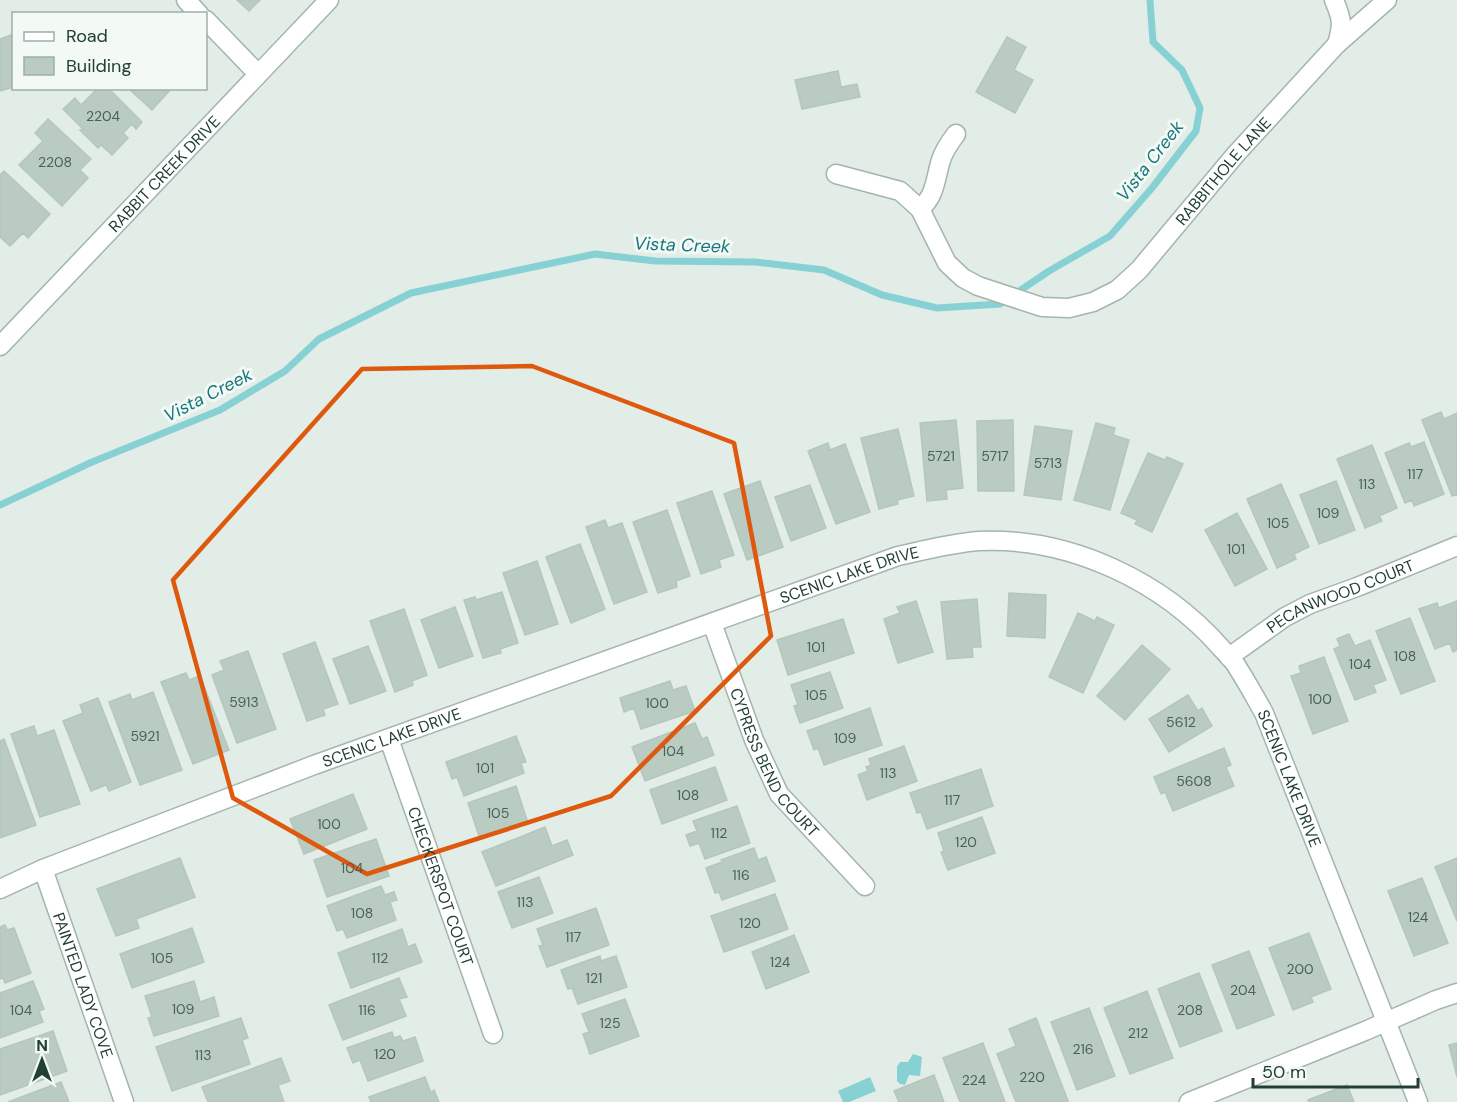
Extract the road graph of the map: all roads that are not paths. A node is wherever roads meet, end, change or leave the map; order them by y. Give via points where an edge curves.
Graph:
1 (186, 0) edge
2 (329, 0) edge
3 (1334, 0) edge
4 (1384, 2) edge
5 (197, 12) edge
6 (1342, 17) junction
7 (207, 21) edge
8 (1337, 44) junction
9 (258, 74) junction
10 (957, 134) dead end
11 (836, 174) dead end
12 (920, 208) junction
13 (0, 346) edge
14 (1457, 546) edge
15 (712, 623) junction
16 (1228, 657) junction
17 (389, 739) junction
18 (43, 869) junction
19 (865, 886) dead end
20 (0, 889) edge
21 (1457, 993) edge
22 (1387, 1022) junction
23 (493, 1034) dead end
24 (124, 1102) edge
25 (1189, 1102) edge
26 (1418, 1102) edge

1 - 5 street
2 - 9 street, RABBIT CREEK DRIVE
3 - 6 street
4 - 6 street via 1365,12
4 - 8 street, RABBITHOLE LANE
6 - 8 street
7 - 9 street
8 - 12 street, RABBITHOLE LANE via 1236,154 1139,270 1116,290 1093,302 1070,308 1035,304 963,278 947,262
9 - 13 street, RABBIT CREEK DRIVE
10 - 12 street via 941,158 928,201
11 - 12 street via 900,191
14 - 16 street, PECANWOOD COURT via 1310,604
15 - 16 street, SCENIC LAKE DRIVE via 898,556 980,541 1015,543 1065,550 1115,568 1169,599 1205,629
15 - 17 street, SCENIC LAKE DRIVE
15 - 19 street, CYPRESS BEND COURT via 754,740 779,794
16 - 22 street, SCENIC LAKE DRIVE via 1239,668 1264,713
17 - 18 street, SCENIC LAKE DRIVE
17 - 23 street, CHECKERSPOT COURT
18 - 20 street, SCENIC LAKE DRIVE
18 - 24 street, PAINTED LADY COVE
21 - 22 street
22 - 25 street
22 - 26 street, SCENIC LAKE DRIVE

